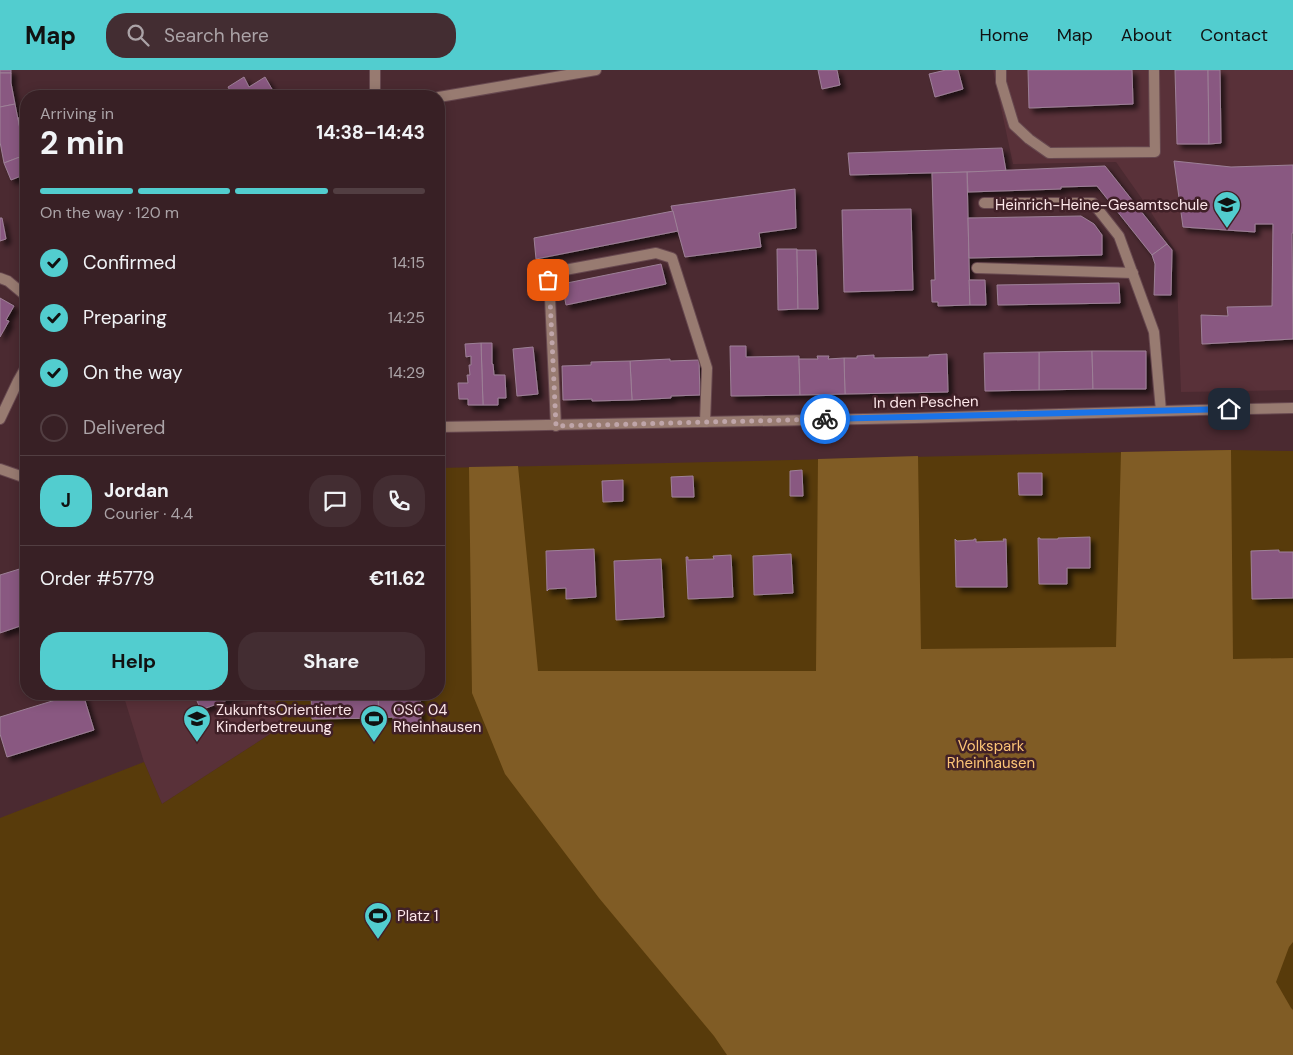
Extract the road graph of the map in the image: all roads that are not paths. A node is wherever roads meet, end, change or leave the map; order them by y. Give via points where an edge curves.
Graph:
1 (375, 70) edge
2 (596, 70) edge
3 (1000, 70) edge
4 (1154, 70) edge
5 (374, 90) edge
6 (445, 96) edge
7 (984, 203) dead end
8 (977, 268) dead end
9 (1132, 273) junction
10 (0, 278) edge
11 (20, 291) edge
12 (20, 378) edge
13 (1293, 408) edge
14 (1161, 411) junction
15 (0, 419) edge
16 (705, 422) junction
17 (556, 426) junction
18 (445, 427) edge
19 (0, 469) edge
20 (20, 476) edge

1 - 5 street
2 - 6 street
3 - 4 street via 1014,125 1049,152 1155,152
7 - 9 street via 1093,203 1119,236
8 - 9 street
9 - 14 street via 1154,332
10 - 11 street
12 - 15 street
13 - 14 street, In den Peschen
14 - 16 street, In den Peschen
16 - 17 street, In den Peschen
16 - 17 street via 707,368 672,258 656,253 554,272 548,280
17 - 18 street, In den Peschen
19 - 20 street

